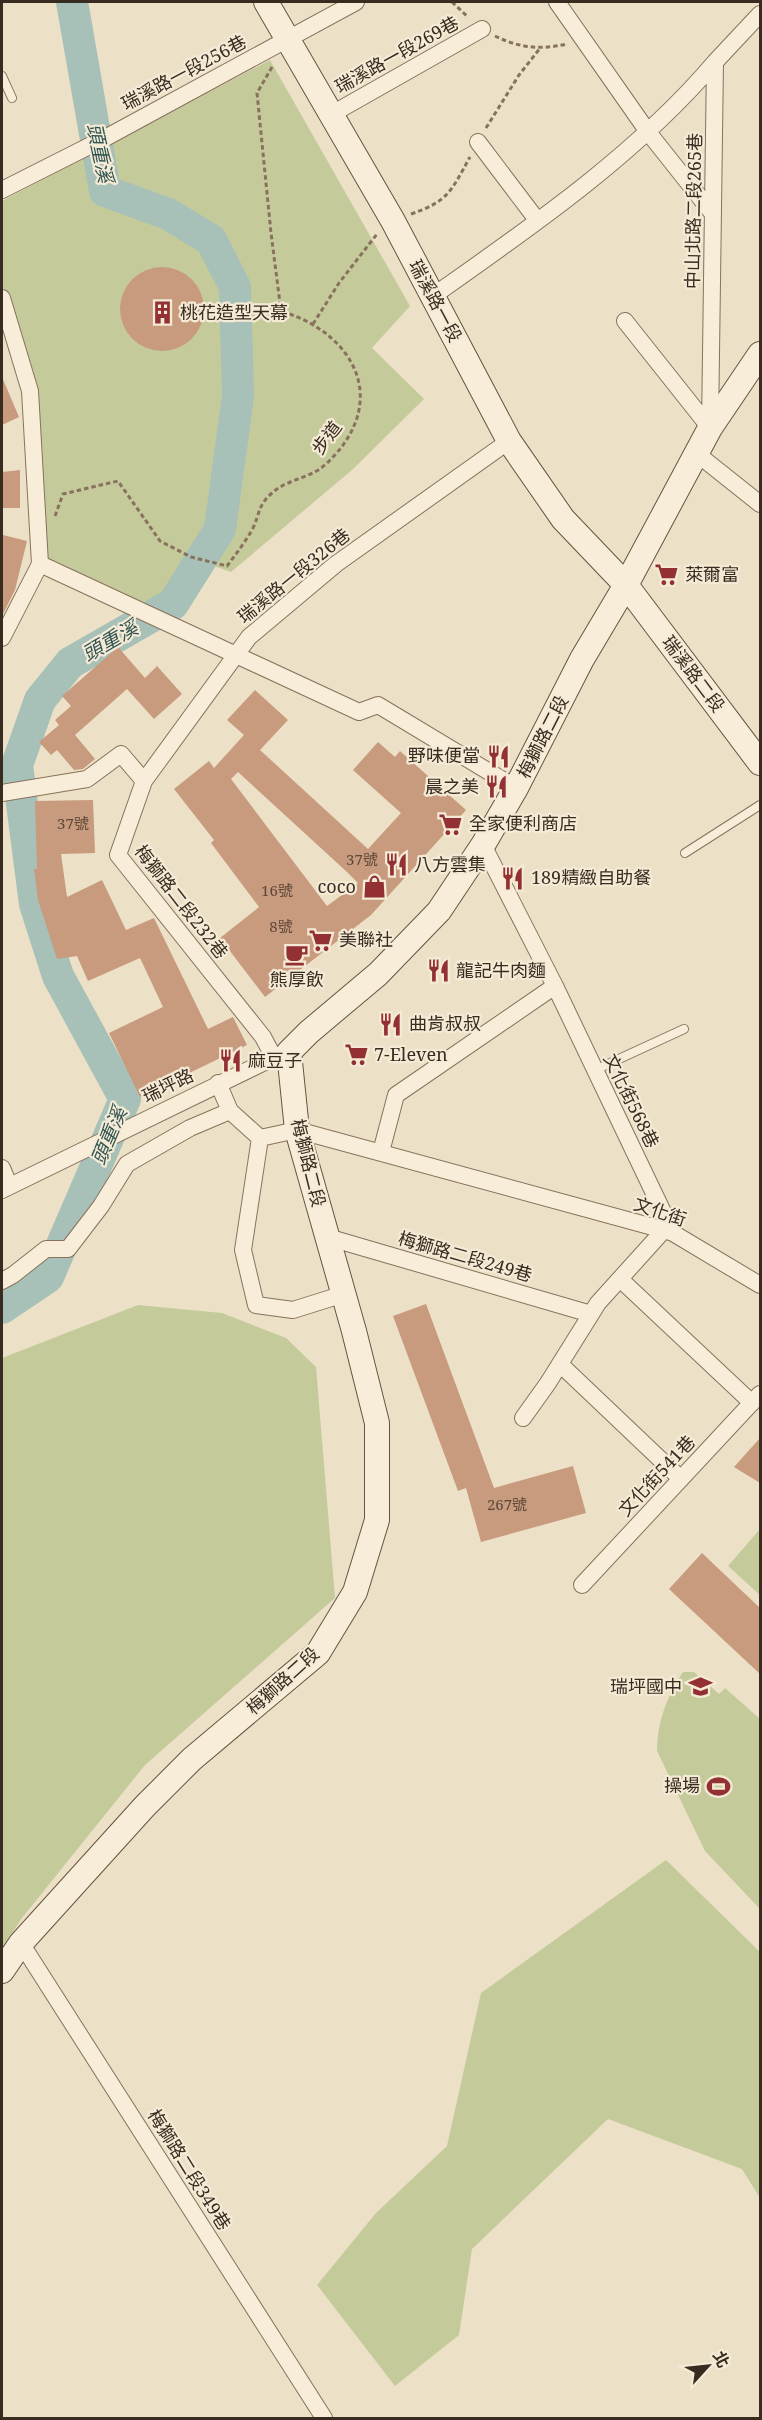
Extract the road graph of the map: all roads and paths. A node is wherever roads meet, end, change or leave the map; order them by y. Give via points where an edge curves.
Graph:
1 (266, 2) edge
2 (356, 2) edge
3 (452, 2) edge
4 (557, 2) edge
5 (760, 14) edge
6 (482, 29) junction
7 (288, 39) junction
8 (583, 40) junction
9 (715, 62) junction
10 (272, 66) dead end
11 (2, 76) edge
12 (12, 98) dead end
13 (332, 114) junction
14 (648, 132) junction
15 (478, 142) dead end
16 (2, 190) edge
17 (713, 214) junction
18 (537, 220) junction
19 (393, 221) junction
20 (432, 296) junction
21 (2, 298) edge
22 (204, 308) dead end
23 (282, 311) junction
24 (625, 321) dead end
25 (313, 324) junction
26 (760, 354) edge
27 (710, 428) junction
28 (509, 441) junction
29 (696, 453) junction
30 (760, 504) edge
31 (38, 537) junction
32 (40, 564) junction
33 (626, 585) junction
34 (2, 638) edge
35 (236, 654) junction
36 (760, 763) edge
37 (144, 781) junction
38 (516, 788) junction
39 (5, 793) edge
40 (760, 805) edge
41 (483, 845) junction
42 (685, 853) dead end
43 (555, 986) junction
44 (684, 1029) dead end
45 (281, 1054) junction
46 (595, 1070) junction
47 (218, 1083) junction
48 (231, 1112) junction
49 (297, 1130) junction
50 (260, 1138) junction
51 (381, 1152) junction
52 (2, 1168) edge
53 (5, 1188) edge
54 (668, 1232) junction
55 (327, 1237) junction
56 (620, 1279) junction
57 (2, 1281) edge
58 (760, 1285) edge
59 (344, 1294) junction
60 (591, 1314) junction
61 (560, 1364) junction
62 (756, 1399) edge
63 (523, 1418) dead end
64 (681, 1479) junction
65 (582, 1585) dead end
66 (21, 1943) junction
67 (2, 1971) edge
68 (324, 2418) edge

1 - 7 street, 瑞溪路一段
2 - 7 street, 瑞溪路一段256巷
3 - 6 path
4 - 8 street
5 - 9 street
6 - 8 path via 513,45 550,48
6 - 13 street, 瑞溪路一段269巷
7 - 13 street, 瑞溪路一段
7 - 16 street, 瑞溪路一段256巷
8 - 14 street
9 - 14 street via 686,97
9 - 17 street, 中山北路二段265巷
10 - 23 path via 257,93
11 - 12 lane
13 - 19 street, 瑞溪路一段
14 - 17 street
14 - 18 street
15 - 18 street
17 - 27 street, 中山北路二段265巷
18 - 20 street
19 - 20 street, 瑞溪路一段
19 - 25 path via 374,237
20 - 28 street, 瑞溪路一段
21 - 31 street via 30,391
22 - 23 path, 步道 via 245,305
23 - 25 path, 步道
24 - 27 street
25 - 31 path, 步道 via 339,342 352,364 361,403 354,424 341,448 321,469 272,492 258,508 254,526 227,566 191,557 160,541 118,481 63,494 49,532
26 - 27 street, 梅獅路二段
27 - 29 street, 梅獅路二段
28 - 33 street, 瑞溪路一段 via 563,519
28 - 35 street, 瑞溪路一段326巷 via 336,564 249,637
29 - 30 street
29 - 33 street, 梅獅路二段
31 - 32 street
32 - 34 street
32 - 35 street
33 - 36 street, 瑞溪路二段
33 - 38 street, 梅獅路二段 via 582,659
35 - 37 street, 瑞溪路一段326巷
35 - 38 street via 359,712 378,705
37 - 39 street via 121,754 87,779
37 - 45 street, 梅獅路二段232巷 via 118,855 263,1037
38 - 41 street, 梅獅路二段
40 - 42 lane
41 - 43 street, 文化街568巷
41 - 45 street, 梅獅路二段 via 439,910 378,974
43 - 46 street, 文化街568巷
43 - 51 street via 396,1095
44 - 46 lane
45 - 47 street, 瑞坪路
45 - 49 street, 梅獅路二段
46 - 54 street, 文化街568巷
47 - 48 street
47 - 53 street, 瑞坪路
48 - 50 street
48 - 57 street via 190,1128 127,1164 68,1249 46,1248
49 - 50 street
49 - 51 street, 文化街
49 - 55 street, 梅獅路二段
50 - 59 street via 243,1250 256,1305 293,1310
51 - 54 street, 文化街
52 - 53 street
54 - 56 street
54 - 58 street, 文化街
55 - 59 street, 梅獅路二段
55 - 60 street, 梅獅路二段249巷
56 - 60 street
56 - 62 street
59 - 66 street, 梅獅路二段 via 377,1423 377,1520 355,1592 318,1653 192,1759
60 - 61 street
61 - 63 street
61 - 64 street
62 - 64 street, 文化街541巷
64 - 65 street, 文化街541巷
66 - 67 street, 梅獅路二段
66 - 68 street, 梅獅路二段349巷

